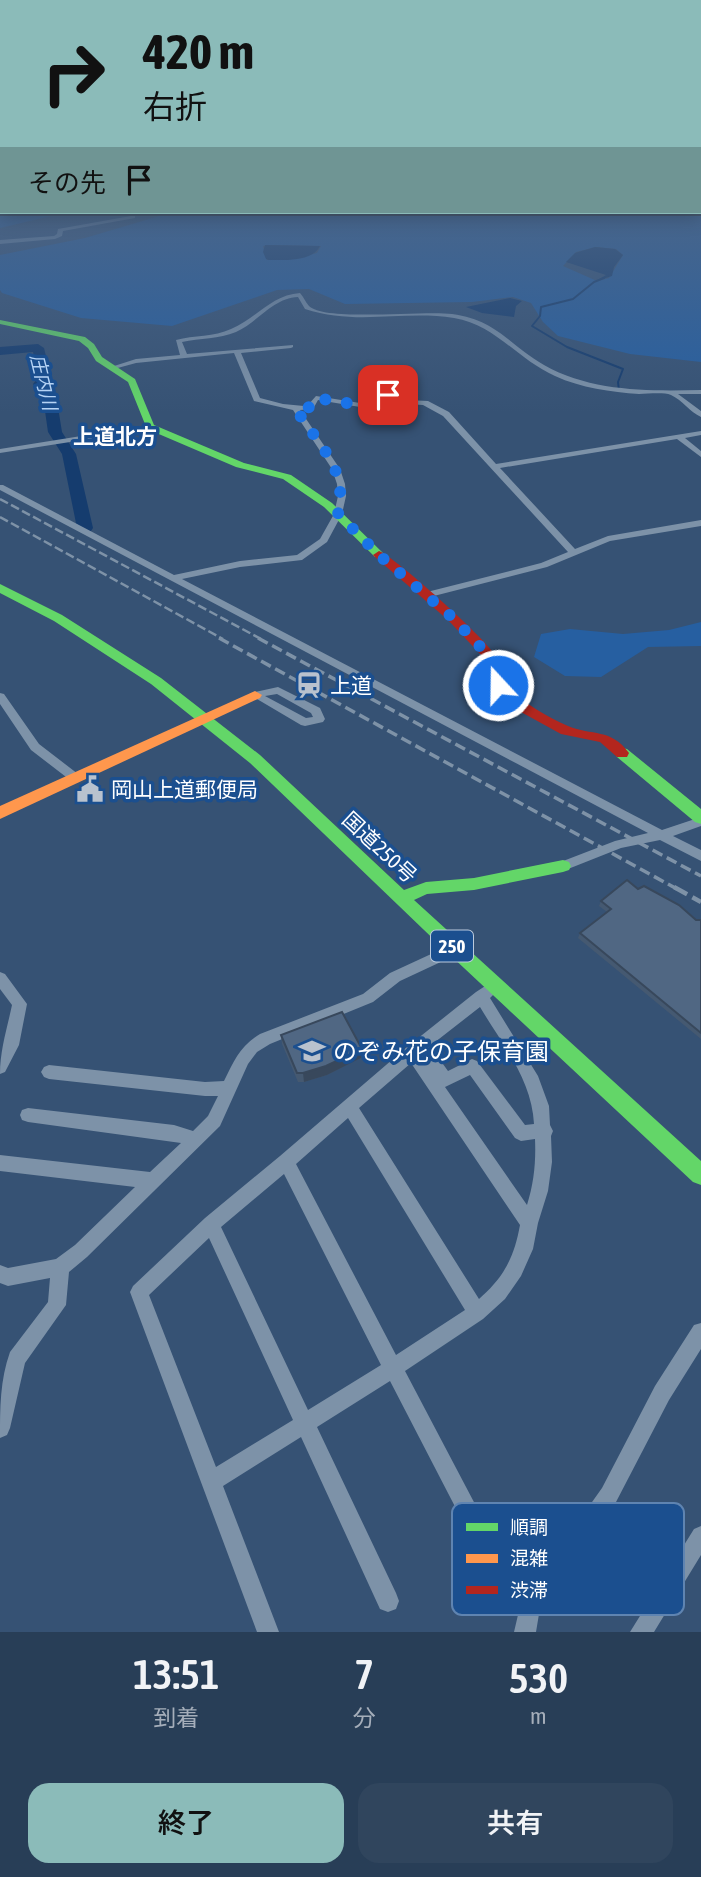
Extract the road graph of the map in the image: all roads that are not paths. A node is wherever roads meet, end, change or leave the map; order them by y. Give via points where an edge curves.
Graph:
1 (0, 322) edge
2 (291, 346) dead end
3 (237, 352) junction
4 (184, 356) junction
5 (114, 367) junction
6 (671, 392) junction
7 (701, 392) edge
8 (296, 409) junction
9 (701, 415) edge
10 (150, 427) junction
11 (701, 433) edge
12 (679, 437) junction
13 (0, 451) edge
14 (701, 455) edge
15 (494, 467) junction
16 (0, 487) edge
17 (338, 514) junction
18 (701, 523) edge
19 (573, 552) junction
20 (172, 578) junction
21 (0, 587) edge
22 (426, 595) junction
23 (255, 695) junction
24 (0, 696) edge
25 (203, 717) junction
26 (74, 777) junction
27 (0, 813) edge
28 (701, 820) edge
29 (662, 835) junction
30 (701, 856) edge
31 (563, 866) joint
32 (403, 897) junction
33 (456, 949) junction
34 (0, 978) edge
35 (496, 985) junction
36 (481, 996) junction
37 (416, 1049) junction
38 (0, 1067) edge
39 (49, 1072) dead end
40 (228, 1088) junction
41 (350, 1107) junction
42 (28, 1115) dead end
43 (545, 1132) junction
44 (195, 1139) junction
45 (286, 1162) junction
46 (0, 1163) edge
47 (701, 1175) edge
48 (153, 1181) junction
49 (528, 1223) junction
50 (211, 1224) junction
51 (60, 1268) junction
52 (0, 1274) edge
53 (477, 1313) junction
54 (701, 1332) edge
55 (393, 1368) junction
56 (304, 1423) junction
57 (0, 1428) edge
58 (211, 1482) junction
59 (464, 1503) edge
60 (603, 1503) edge
61 (701, 1536) edge
62 (684, 1563) edge
63 (388, 1601) dead end
64 (652, 1615) edge
65 (268, 1632) edge
66 (641, 1632) edge

1 - 5 main road via 82,339 99,359
2 - 3 street
3 - 4 street
3 - 8 street via 257,399
4 - 5 street
4 - 6 street via 178,341 222,336 281,300 300,295 307,308 333,315 475,320 554,373 613,390
5 - 10 main road via 132,380
6 - 7 street
6 - 9 street
8 - 15 street via 310,407 316,398 360,405 388,395 425,403 446,414
8 - 17 street via 337,469 342,496
10 - 13 street
10 - 17 main road via 240,465 286,477
11 - 12 street
12 - 14 street
12 - 15 street
15 - 19 street
16 - 20 street
17 - 20 street via 324,540 299,558 250,562
17 - 22 main road
18 - 19 street via 608,539
19 - 22 street via 544,565
20 - 29 street
21 - 25 main road, 国道250号 / 250 via 58,618
22 - 28 main road via 489,656 498,685 526,709 566,731 604,738
23 - 23 street via 282,690 317,711 318,719 304,722
23 - 25 main road
24 - 26 street via 35,747
25 - 26 main road
25 - 32 main road, 国道250号 / 250 via 255,759
26 - 27 main road
28 - 29 street
29 - 30 street
29 - 31 street via 619,844
31 - 32 main road via 474,884 426,888
32 - 33 main road, 国道250号 / 250
33 - 35 main road, 国道250号 / 250
33 - 40 street via 395,977 358,1003 265,1039 242,1059
34 - 38 street via 20,1004 11,1045
35 - 36 street
35 - 47 main road, 国道250号 / 250
36 - 37 street
36 - 43 street via 533,1082
37 - 41 street
37 - 43 street via 445,1080 472,1066 521,1133
37 - 49 street
39 - 40 street
40 - 44 street via 214,1121
41 - 45 street
41 - 53 street
42 - 44 street
43 - 49 street via 540,1191
44 - 48 street
45 - 50 street
45 - 55 street
46 - 48 street
48 - 51 street
49 - 53 street via 515,1270
50 - 56 street
50 - 58 street via 139,1292
51 - 52 street via 8,1277
51 - 57 street via 57,1305 18,1359
53 - 55 street
54 - 60 street
55 - 56 street
55 - 59 street
56 - 58 street
56 - 63 street
58 - 65 street
61 - 62 street
64 - 66 street

